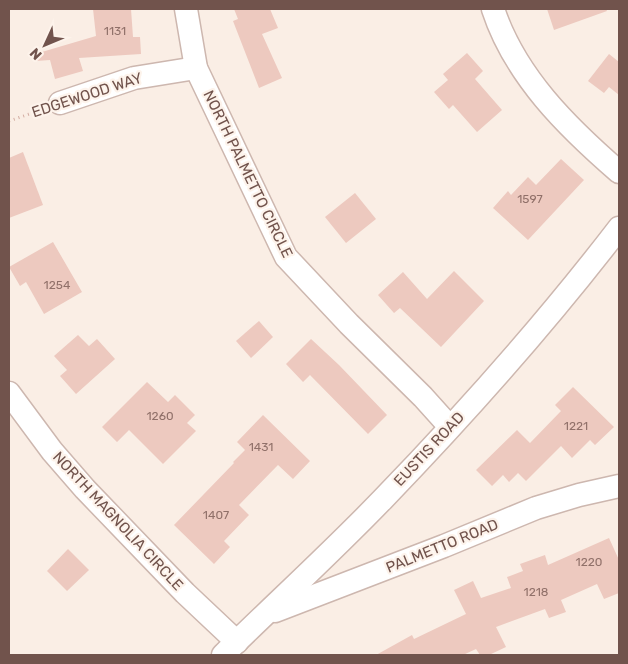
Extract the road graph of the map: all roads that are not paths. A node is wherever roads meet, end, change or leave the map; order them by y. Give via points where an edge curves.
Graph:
1 (186, 9) edge
2 (493, 9) edge
3 (196, 68) junction
4 (60, 103) road end
5 (619, 172) edge
6 (619, 228) edge
7 (9, 393) edge
8 (450, 427) junction
9 (619, 486) edge
10 (266, 614) junction
11 (230, 648) edge

1 - 3 street, NORTH PALMETTO CIRCLE
2 - 5 street via 507,44 527,78 542,97
3 - 4 street, EDGEWOOD WAY via 134,78
3 - 8 street, NORTH PALMETTO CIRCLE via 286,257
6 - 8 street, EUSTIS ROAD via 522,348
7 - 11 street, NORTH MAGNOLIA CIRCLE via 52,451 184,593
8 - 10 street, EUSTIS ROAD via 383,499
9 - 10 street, PALMETTO ROAD via 536,508
10 - 11 street, EUSTIS ROAD

